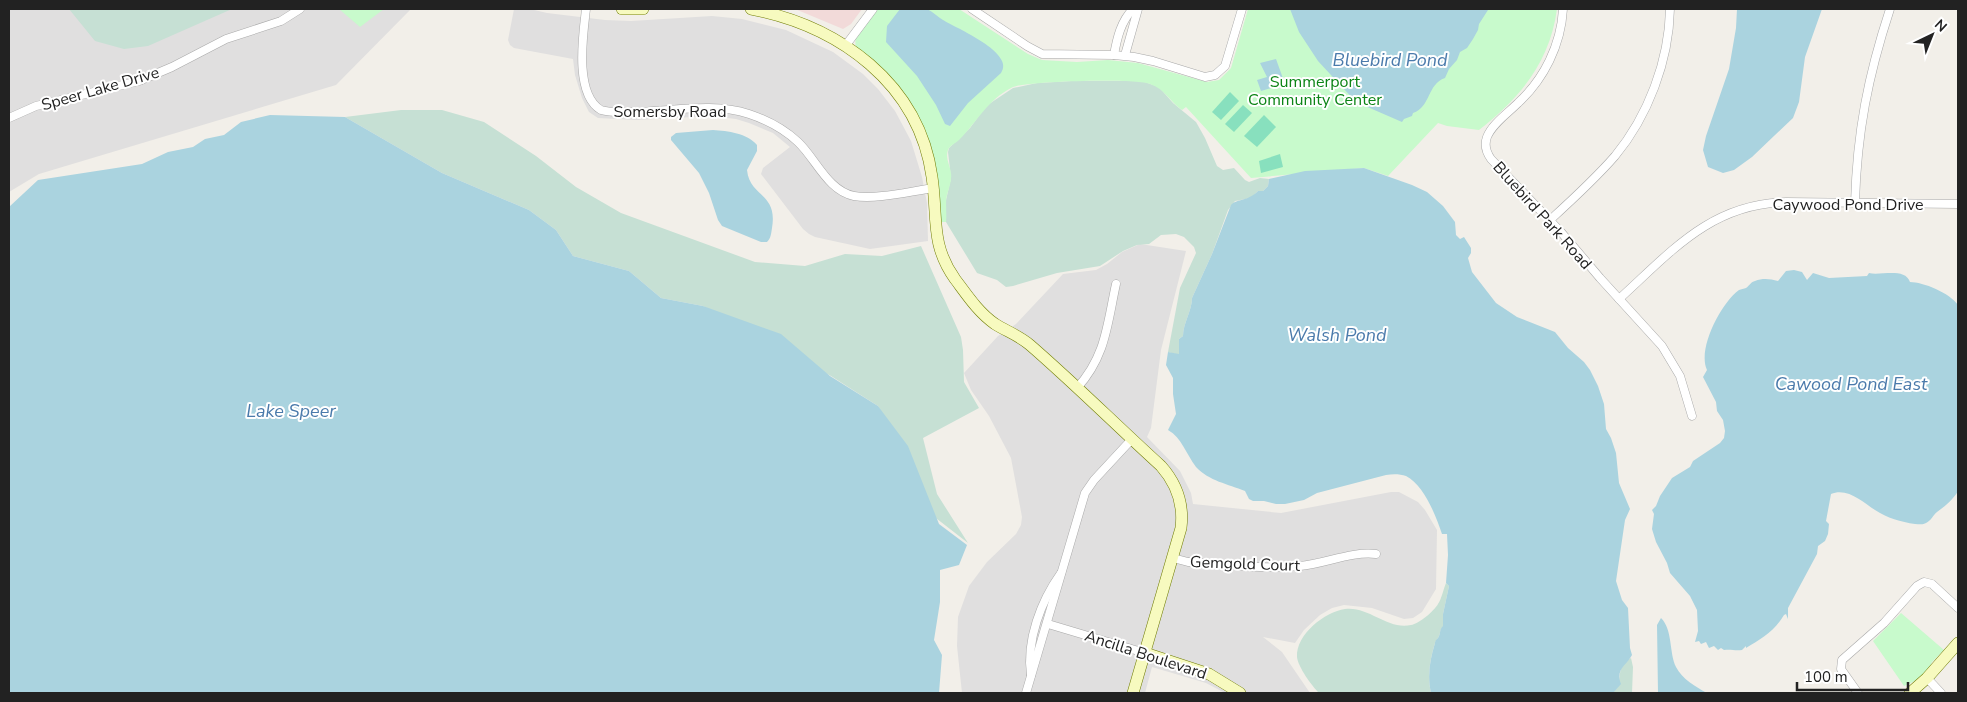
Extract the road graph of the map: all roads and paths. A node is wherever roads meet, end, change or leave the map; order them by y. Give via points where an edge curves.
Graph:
1 (300, 9) edge
2 (586, 9) edge
3 (622, 9) edge
4 (643, 9) edge
5 (751, 9) edge
6 (873, 9) edge
7 (972, 9) edge
8 (1133, 9) edge
9 (1138, 9) edge
10 (1242, 9) edge
11 (1563, 9) edge
12 (1670, 9) edge
13 (1890, 9) edge
14 (846, 45) junction
15 (1114, 55) junction
16 (1125, 55) junction
17 (9, 117) edge
18 (934, 188) junction
19 (1855, 203) junction
20 (1958, 204) edge
21 (1550, 220) junction
22 (1116, 284) dead end
23 (1619, 299) junction
24 (1077, 388) junction
25 (1692, 416) dead end
26 (1132, 439) junction
27 (1376, 554) dead end
28 (1173, 558) junction
29 (1062, 571) junction
30 (1958, 608) edge
31 (1048, 624) junction
32 (1958, 643) edge
33 (1145, 653) junction
34 (1031, 677) junction
35 (1927, 678) junction
36 (1026, 693) edge
37 (1133, 693) edge
38 (1240, 693) edge
39 (1858, 693) edge
40 (1910, 693) edge
41 (1941, 693) edge

1 - 17 street, Speer Lake Drive via 281,21 226,39 139,80 36,106
2 - 18 street, Somersby Road via 583,71 592,101 601,110 644,112 706,108 739,111 785,132 803,147 833,184 850,195 872,196
3 - 4 street
5 - 14 street via 796,22
6 - 14 street
7 - 15 street via 1042,54
8 - 15 street via 1120,29
9 - 16 street
10 - 16 street via 1225,66 1215,75 1200,76 1153,60
11 - 21 street, Bluebird Park Road via 1557,40 1544,70 1528,93 1490,131 1486,144 1491,159
12 - 21 street via 1660,68 1639,120 1611,160
13 - 19 street via 1867,91 1858,146
14 - 18 street via 884,78 907,109 926,150
15 - 16 street
18 - 24 street via 937,242 953,276 983,314 1026,341
19 - 20 street, Caywood Pond Drive
19 - 23 street, Caywood Pond Drive via 1770,203 1733,211 1695,232
21 - 23 street, Bluebird Park Road
22 - 24 street via 1099,358
23 - 25 street, Bluebird Park Road via 1672,360 1683,383
24 - 26 street
26 - 28 street via 1166,471 1180,499 1181,528
26 - 29 street via 1087,489
27 - 28 street, Gemgold Court via 1365,553 1317,564 1285,567 1188,562
28 - 33 street
29 - 31 street
29 - 34 street via 1037,620
30 - 39 street via 1932,584 1919,584 1878,629 1842,660 1841,669
31 - 33 street, Ancilla Boulevard
31 - 34 street
32 - 35 street
33 - 37 street
33 - 38 street, Ancilla Boulevard via 1209,674
34 - 36 street
35 - 40 street
35 - 41 street

